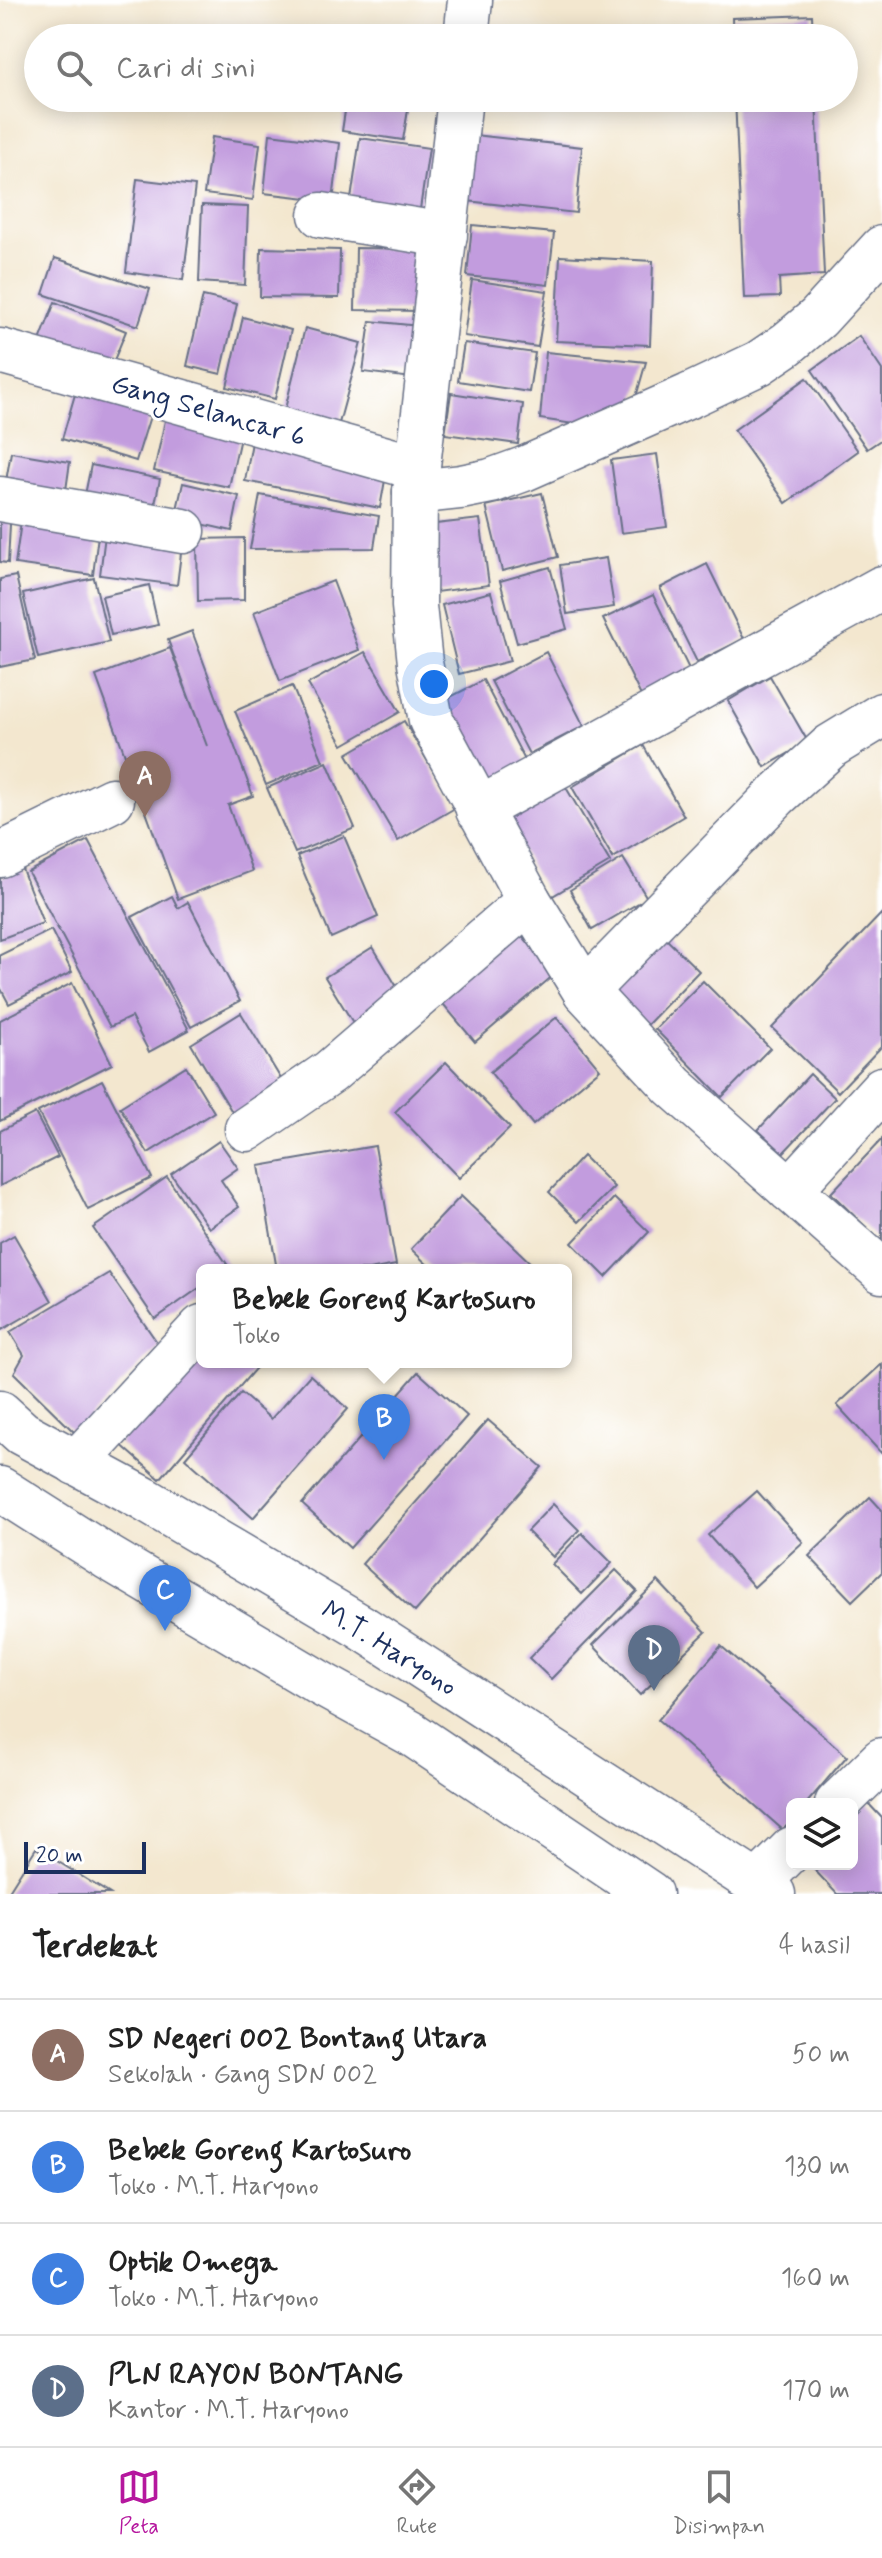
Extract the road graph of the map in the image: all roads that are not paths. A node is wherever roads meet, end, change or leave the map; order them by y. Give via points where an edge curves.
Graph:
1 (470, 0) edge
2 (467, 24) edge
3 (458, 112) edge
4 (321, 215) dead end
5 (445, 235) junction
6 (882, 248) edge
7 (0, 351) edge
8 (416, 480) junction
9 (0, 499) edge
10 (183, 531) dead end
11 (882, 588) edge
12 (882, 715) edge
13 (112, 800) dead end
14 (478, 810) junction
15 (0, 855) edge
16 (529, 901) junction
17 (585, 991) junction
18 (876, 1109) edge
19 (247, 1129) dead end
20 (790, 1190) junction
21 (882, 1271) edge
22 (196, 1333) edge
23 (0, 1413) edge
24 (76, 1463) junction
25 (0, 1489) edge
26 (361, 1627) junction
27 (445, 1680) junction
28 (323, 1685) junction
29 (412, 1734) junction
30 (882, 1760) edge
31 (843, 1798) edge
32 (786, 1858) edge
33 (766, 1888) edge
34 (650, 1894) edge

1 - 2 street
3 - 5 street
4 - 5 street
5 - 8 street
6 - 8 street via 818,318 759,363 491,481 461,487
7 - 8 street, Gang Selancar 6
8 - 14 street via 414,606 420,663 431,720
9 - 10 street
11 - 14 street
12 - 17 street via 831,746 776,796
13 - 15 street
14 - 16 street
16 - 17 street
16 - 19 street via 330,1072
17 - 20 street via 673,1086
18 - 20 street
20 - 21 street
22 - 24 street
23 - 24 street, M.T. Haryono via 22,1433
24 - 26 street, M.T. Haryono
25 - 28 street
26 - 27 street, M.T. Haryono
26 - 28 street
27 - 29 street
27 - 33 street, M.T. Haryono
28 - 29 street
29 - 34 street
30 - 31 street
32 - 33 street

